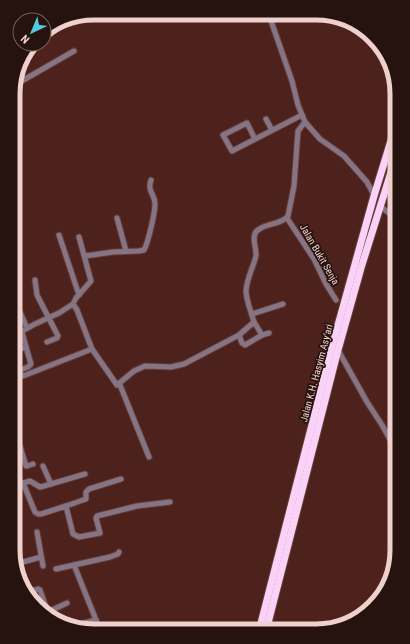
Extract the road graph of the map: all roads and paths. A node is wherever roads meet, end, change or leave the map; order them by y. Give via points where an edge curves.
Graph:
1 (271, 20) edge
2 (74, 51) dead end
3 (22, 81) edge
4 (302, 115) junction
5 (266, 119) dead end
6 (305, 122) junction
7 (272, 130) junction
8 (255, 138) junction
9 (390, 146) edge
10 (390, 175) edge
11 (152, 180) dead end
12 (374, 196) junction
13 (380, 206) junction
14 (390, 214) edge
15 (117, 218) dead end
16 (287, 218) junction
17 (59, 235) dead end
18 (79, 237) dead end
19 (126, 251) junction
20 (85, 256) junction
21 (35, 280) dead end
22 (79, 295) junction
23 (336, 300) dead end
24 (73, 304) junction
25 (282, 304) dead end
26 (20, 311) edge
27 (252, 314) junction
28 (48, 318) junction
29 (254, 322) junction
30 (28, 328) junction
31 (22, 332) joint
32 (269, 333) dead end
33 (239, 335) junction
34 (262, 335) junction
35 (47, 342) dead end
36 (26, 347) junction
37 (20, 349) edge
38 (92, 349) junction
39 (338, 350) junction
40 (20, 371) edge
41 (20, 372) edge
42 (120, 385) junction
43 (390, 439) edge
44 (20, 451) edge
45 (149, 457) dead end
46 (33, 464) dead end
47 (43, 466) dead end
48 (85, 474) dead end
49 (121, 479) dead end
50 (23, 483) junction
51 (20, 484) edge
52 (51, 484) junction
53 (170, 502) dead end
54 (66, 506) junction
55 (37, 532) dead end
56 (119, 552) dead end
57 (41, 557) junction
58 (21, 563) edge
59 (74, 565) junction
60 (43, 566) dead end
61 (56, 569) dead end
62 (32, 591) edge
63 (67, 603) dead end
64 (46, 606) edge
65 (53, 612) edge
66 (96, 620) junction
67 (88, 623) edge
68 (98, 624) edge
69 (263, 624) edge
70 (264, 624) edge

1 - 4 street
2 - 3 street
4 - 6 street
4 - 7 street
5 - 7 street
6 - 12 street via 320,139 344,156 367,182
6 - 16 street via 298,131 294,186
7 - 8 street
8 - 8 street via 232,151 223,135 247,123
9 - 12 highway, Jalan K.H. Hasyim Asy'ari
10 - 13 highway, Jalan K.H. Hasyim Asy'ari
11 - 19 street via 149,187 155,203 145,248 139,252
12 - 69 highway, Jalan K.H. Hasyim Asy'ari via 333,343
13 - 14 street
13 - 39 highway, Jalan K.H. Hasyim Asy'ari
15 - 19 street
16 - 23 street, Jalan Bukit Senja via 314,259
16 - 27 street via 256,231 256,254 246,290
17 - 22 street
18 - 20 street
19 - 20 street
20 - 22 street via 91,281
21 - 28 street via 37,295
22 - 24 street
24 - 28 street
24 - 38 street
25 - 27 street
26 - 30 street
27 - 29 street
28 - 30 street
28 - 35 street via 58,337
29 - 33 street
29 - 34 street
30 - 31 street
31 - 36 street
32 - 34 street
33 - 34 street via 245,345
33 - 42 street via 180,366 140,368
36 - 37 street
36 - 40 street via 31,364
38 - 41 street via 23,376
38 - 42 street via 116,384
39 - 43 street
39 - 70 highway, Jalan K.H. Hasyim Asy'ari
42 - 45 street
44 - 46 street via 26,466
47 - 52 street
48 - 52 street
49 - 54 street via 89,489 86,492 86,499
50 - 51 street
50 - 52 street via 30,481 40,487
50 - 54 street via 38,514
53 - 54 street via 137,506 97,516 100,533 79,537 73,534
55 - 57 street
56 - 59 street via 110,557
57 - 58 street
57 - 60 street
59 - 61 street
59 - 66 street
62 - 64 street via 40,590
63 - 65 street
66 - 67 street
66 - 68 street

